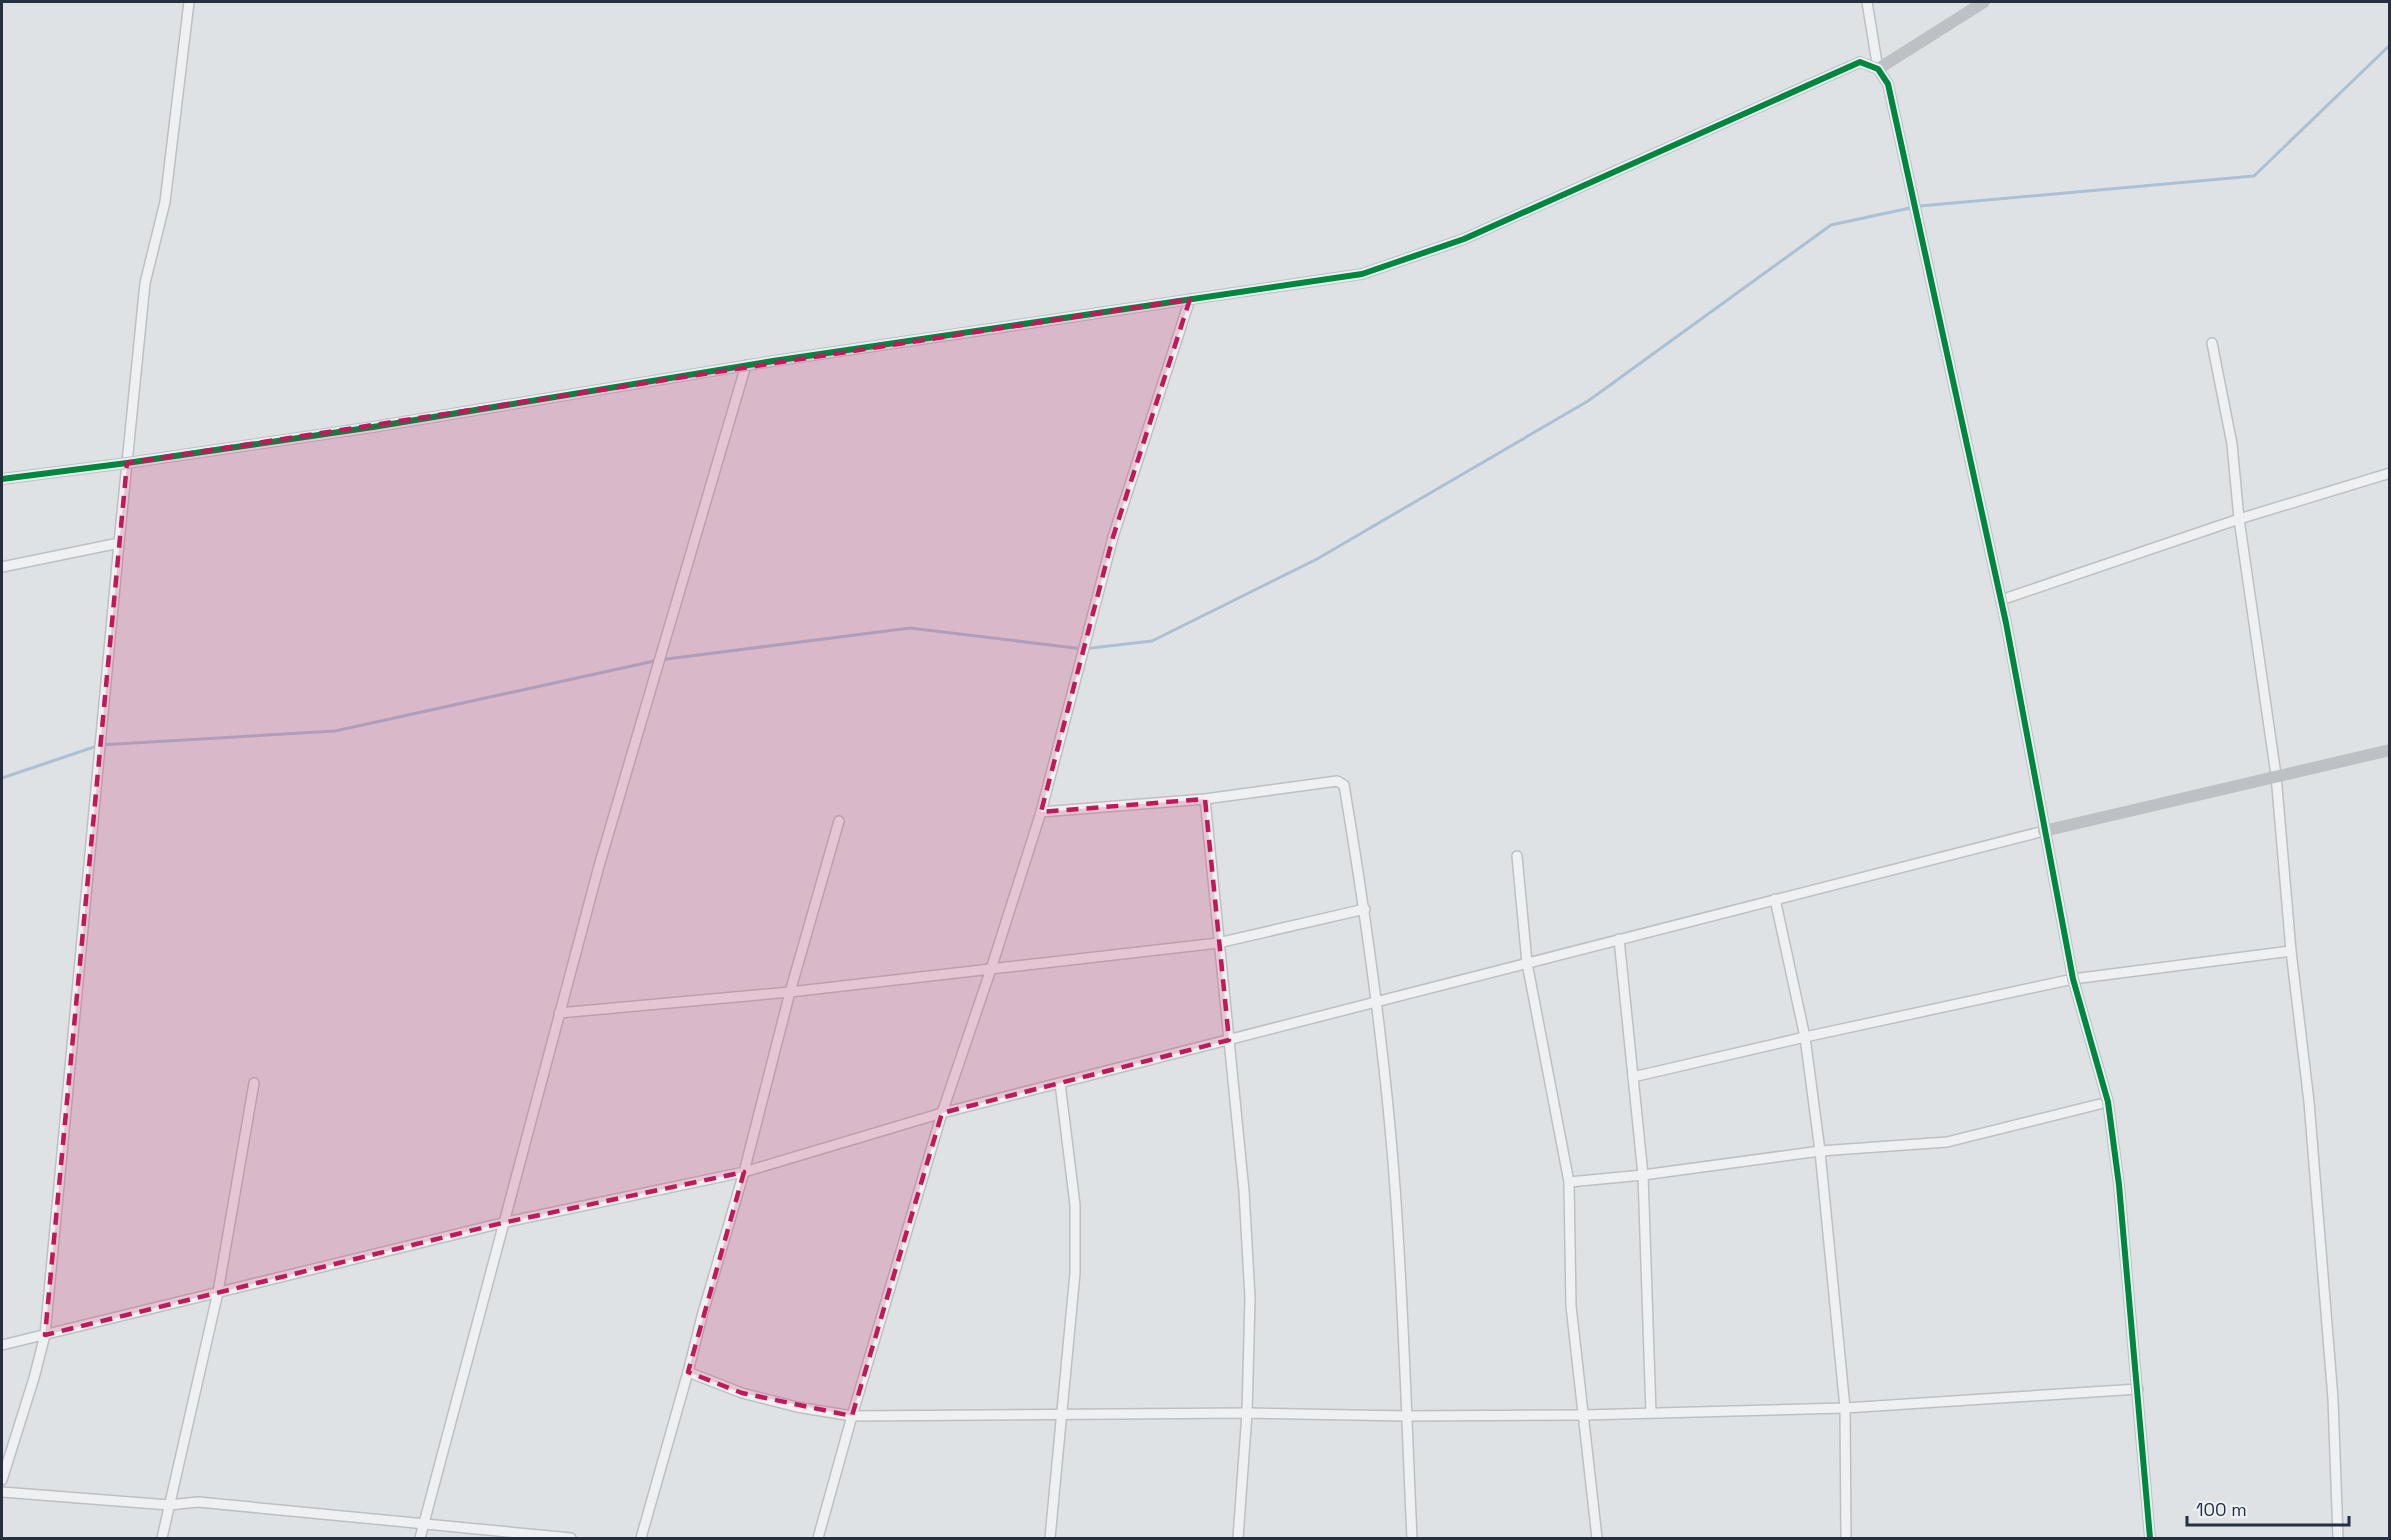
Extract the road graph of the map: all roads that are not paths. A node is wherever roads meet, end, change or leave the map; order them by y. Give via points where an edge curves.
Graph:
1 (189, 2) edge
2 (1867, 2) edge
3 (1984, 2) edge
4 (1878, 69) junction
5 (1190, 298) junction
6 (2212, 343) dead end
7 (746, 365) junction
8 (127, 463) junction
9 (2390, 473) edge
10 (2, 479) edge
11 (2239, 519) junction
12 (118, 543) junction
13 (2, 567) edge
14 (2001, 600) junction
15 (2390, 750) edge
16 (2276, 775) junction
17 (1205, 800) junction
18 (1041, 812) junction
19 (839, 821) dead end
20 (2044, 831) junction
21 (1517, 856) dead end
22 (1776, 899) junction
23 (1365, 909) junction
24 (1619, 939) junction
25 (1218, 943) junction
26 (2291, 951) junction
27 (1527, 963) junction
28 (992, 969) junction
29 (2073, 979) junction
30 (790, 992) junction
31 (1376, 1002) junction
32 (559, 1013) junction
33 (1805, 1037) junction
34 (1229, 1040) junction
35 (1634, 1077) junction
36 (254, 1083) dead end
37 (1060, 1083) junction
38 (2108, 1102) junction
39 (942, 1113) junction
40 (1820, 1151) junction
41 (744, 1172) junction
42 (1643, 1175) junction
43 (1569, 1182) junction
44 (502, 1222) junction
45 (218, 1292) junction
46 (45, 1335) junction
47 (2, 1345) edge
48 (688, 1372) junction
49 (2138, 1389) junction
50 (1845, 1408) junction
51 (1247, 1413) junction
52 (1651, 1413) junction
53 (1584, 1415) junction
54 (852, 1416) junction
55 (1061, 1416) junction
56 (1407, 1416) junction
57 (2, 1480) edge
58 (2, 1492) edge
59 (169, 1505) junction
60 (424, 1524) junction
61 (162, 1539) edge
62 (420, 1539) edge
63 (571, 1539) edge
64 (641, 1539) edge
65 (818, 1539) edge
66 (1050, 1539) edge
67 (1238, 1539) edge
68 (1412, 1539) edge
69 (1597, 1539) edge
70 (1846, 1539) edge
71 (2150, 1539) edge
72 (2338, 1539) edge

1 - 8 street via 165,202 145,283
2 - 4 street
3 - 4 street
4 - 5 street via 1860,63 1464,239 1362,274
4 - 14 street via 1888,84
5 - 7 street
5 - 18 street via 1113,537
6 - 11 street via 2232,444
7 - 8 street
7 - 32 street
8 - 10 street
8 - 12 street
9 - 11 street
11 - 14 street
11 - 16 street
12 - 13 street
12 - 46 street
14 - 20 street
15 - 16 street
16 - 20 street
16 - 26 street
17 - 18 street
17 - 23 street via 1341,782
17 - 25 street
18 - 28 street
19 - 30 street
20 - 22 street
20 - 29 street
21 - 27 street
22 - 24 street
22 - 33 street
23 - 25 street
23 - 31 street
24 - 27 street
24 - 35 street
25 - 28 street
25 - 34 street
26 - 29 street
26 - 72 street via 2309,1102 2333,1399
27 - 31 street
27 - 43 street
28 - 30 street
28 - 39 street
29 - 33 street
29 - 38 street
30 - 32 street
30 - 41 street
31 - 34 street
31 - 56 street via 1397,1215
32 - 44 street
33 - 35 street
33 - 40 street
34 - 37 street
34 - 51 street via 1250,1298
35 - 42 street
36 - 45 street
37 - 39 street
37 - 55 street via 1075,1216 1075,1273
38 - 40 street via 1947,1142
38 - 49 street
39 - 41 street
39 - 54 street
40 - 42 street
40 - 50 street
41 - 44 street
41 - 48 street
42 - 43 street
42 - 52 street
43 - 53 street via 1571,1306
44 - 45 street
44 - 60 street
45 - 46 street
45 - 59 street
46 - 47 street
46 - 57 street
48 - 54 street via 742,1393
48 - 64 street
49 - 50 street
49 - 71 street
50 - 52 street
50 - 70 street
51 - 55 street
51 - 56 street
51 - 67 street
52 - 53 street
53 - 56 street
53 - 69 street
54 - 55 street
54 - 65 street
55 - 66 street
56 - 68 street
58 - 59 street
59 - 60 street via 198,1502
59 - 61 street
60 - 62 street
60 - 63 street

